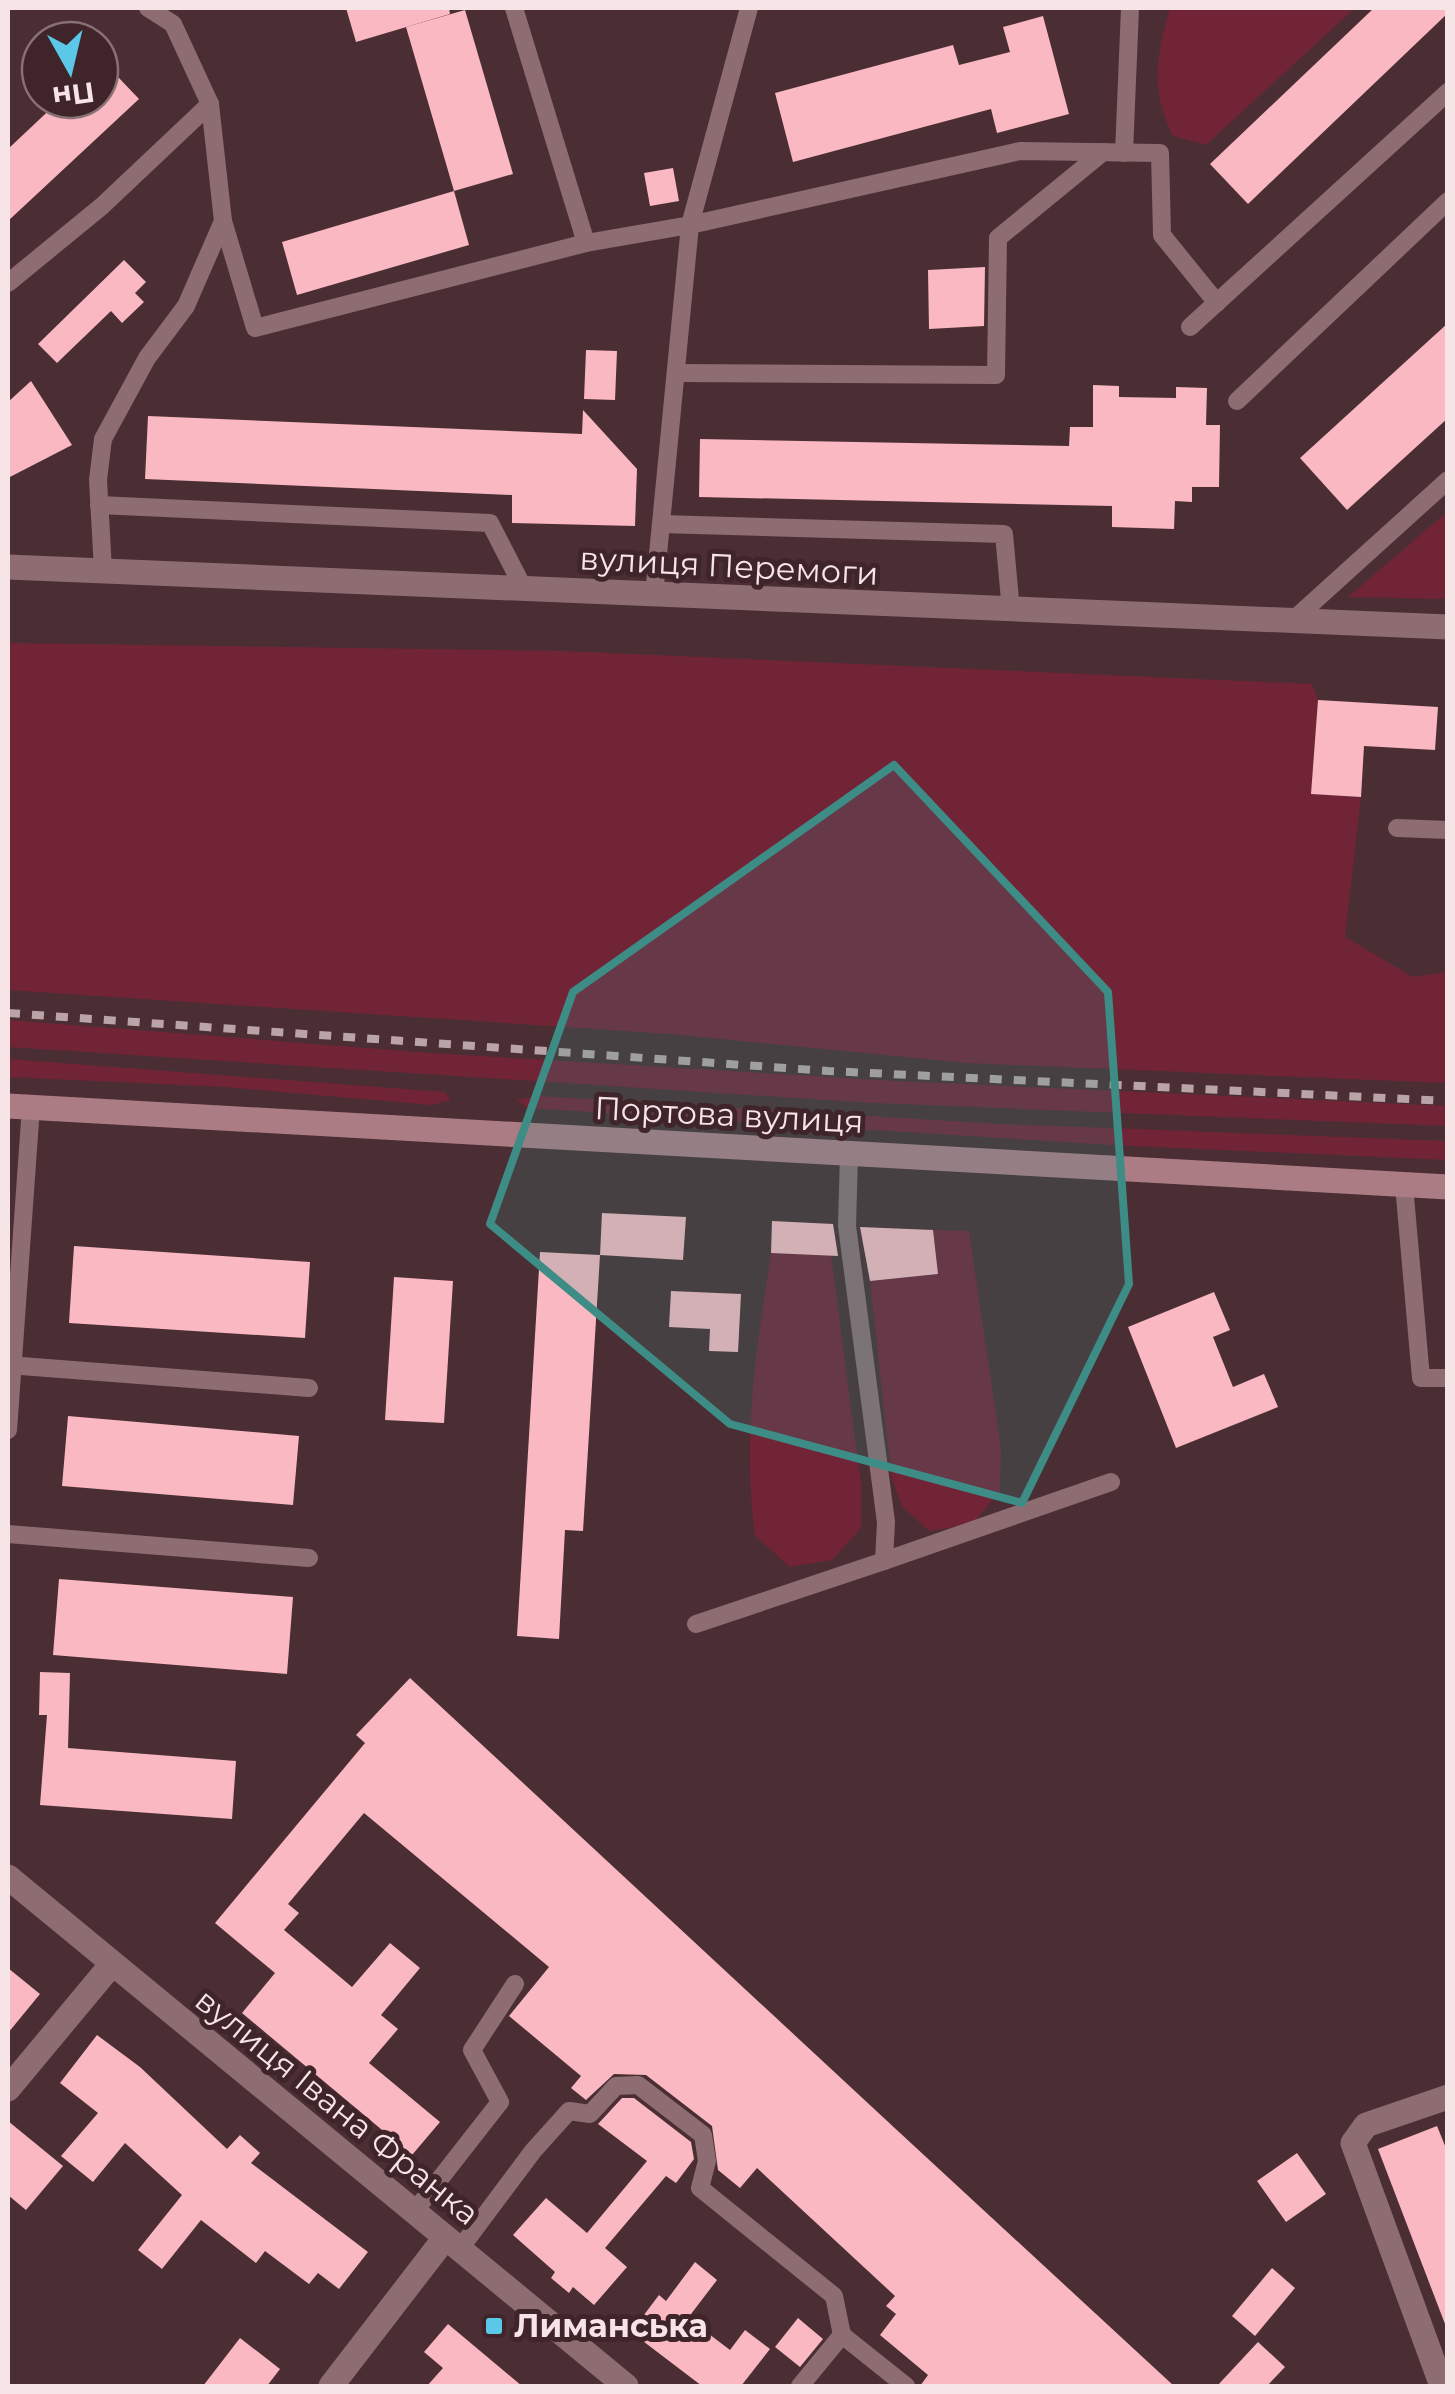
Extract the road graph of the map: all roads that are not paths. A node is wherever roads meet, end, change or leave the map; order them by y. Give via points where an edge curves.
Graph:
1 (148, 8) edge
2 (514, 8) edge
3 (749, 8) edge
4 (1130, 8) edge
5 (1448, 92) edge
6 (210, 104) junction
7 (1103, 152) junction
8 (1124, 152) junction
9 (1448, 201) edge
10 (222, 221) junction
11 (690, 225) junction
12 (586, 243) junction
13 (8, 283) edge
14 (1216, 303) junction
15 (1190, 327) dead end
16 (676, 373) junction
17 (1237, 401) dead end
18 (1448, 480) edge
19 (99, 505) junction
20 (661, 524) junction
21 (8, 568) edge
22 (103, 570) junction
23 (524, 589) junction
24 (654, 595) junction
25 (1010, 610) junction
26 (1290, 623) junction
27 (1448, 627) edge
28 (1397, 828) dead end
29 (1448, 830) edge
30 (19, 1107) edge
31 (849, 1154) junction
32 (1404, 1186) junction
33 (1448, 1187) edge
34 (10, 1366) edge
35 (1448, 1378) edge
36 (310, 1388) dead end
37 (8, 1430) edge
38 (1111, 1482) dead end
39 (8, 1534) edge
40 (308, 1558) dead end
41 (884, 1562) junction
42 (696, 1624) dead end
43 (8, 1877) edge
44 (112, 1964) junction
45 (515, 1984) dead end
46 (8, 2089) edge
47 (1448, 2096) edge
48 (414, 2212) junction
49 (452, 2244) junction
50 (842, 2335) junction
51 (331, 2386) edge
52 (626, 2386) edge
53 (800, 2386) edge
54 (906, 2386) edge
55 (1442, 2386) edge

1 - 6 lane via 173,24
2 - 12 lane
3 - 11 lane
4 - 8 lane
5 - 14 lane
6 - 10 lane
6 - 13 lane
7 - 8 lane
7 - 11 lane via 1020,151
7 - 16 lane via 998,238 996,375
8 - 14 lane via 1160,154 1162,236
9 - 17 lane
10 - 12 lane via 255,328
10 - 19 lane via 186,306 146,358 103,439
11 - 12 lane
11 - 16 lane
14 - 15 lane
16 - 20 lane
18 - 26 lane
19 - 22 lane
19 - 23 lane via 490,523
20 - 24 lane
20 - 25 lane via 1004,534
21 - 22 street, вулиця Перемоги
22 - 23 street, вулиця Перемоги
23 - 24 street, вулиця Перемоги
24 - 25 street, вулиця Перемоги
25 - 26 street, вулиця Перемоги
26 - 27 street, вулиця Перемоги
28 - 29 lane
30 - 31 main road, Портова вулиця
30 - 34 lane
31 - 32 main road, Портова вулиця
31 - 41 lane via 847,1226 886,1522
32 - 33 main road, Портова вулиця
32 - 35 lane via 1421,1378
34 - 36 lane
34 - 37 lane
38 - 41 lane
39 - 40 lane
41 - 42 lane
43 - 44 street, вулиця Івана Франка
44 - 46 street
44 - 48 street, вулиця Івана Франка
45 - 48 lane via 472,2050 500,2102
47 - 55 street via 1366,2125 1353,2143
48 - 49 street, вулиця Івана Франка
49 - 50 lane via 570,2112 590,2114 616,2086 638,2085 702,2135 707,2161 700,2188 834,2296
49 - 51 street
49 - 52 street, вулиця Івана Франка
50 - 53 lane
50 - 54 lane

